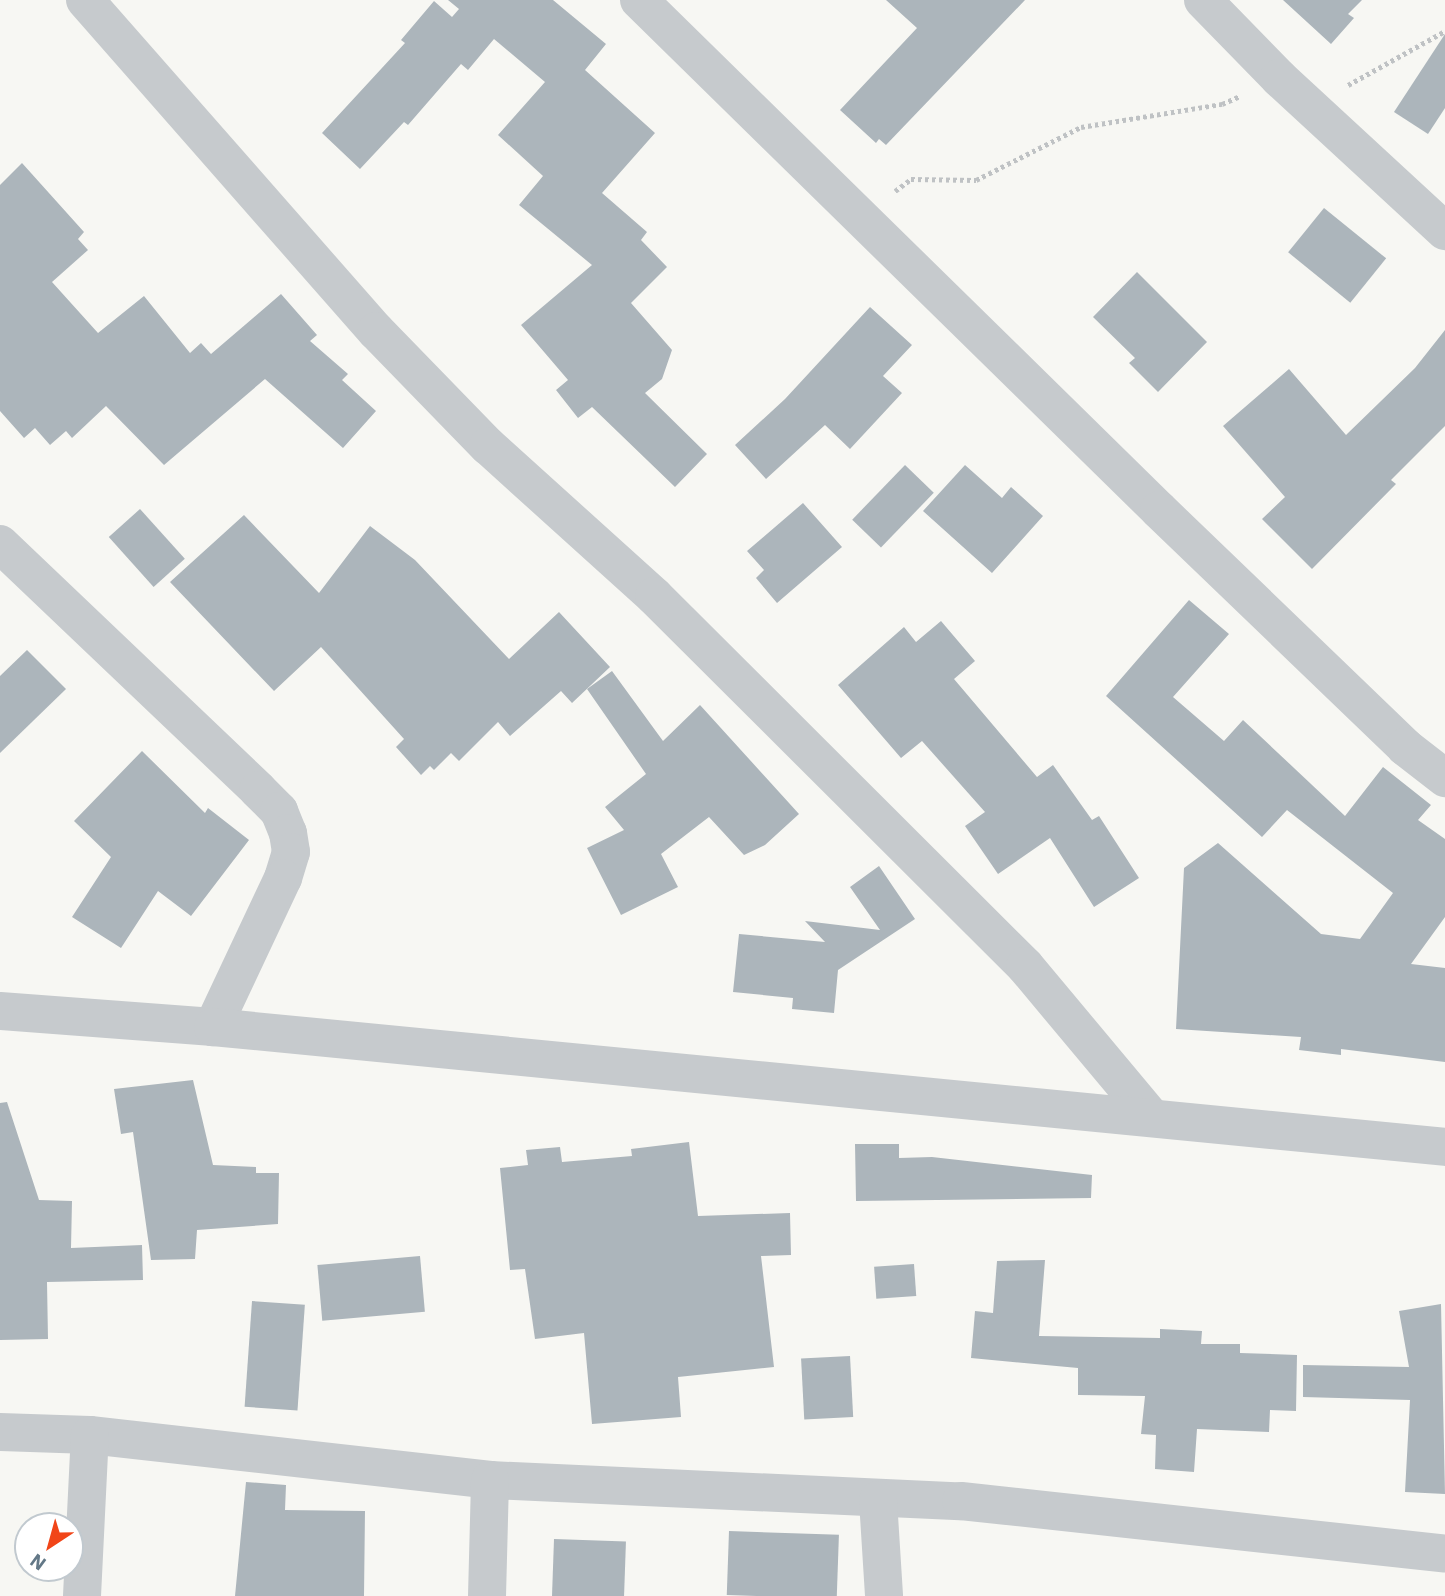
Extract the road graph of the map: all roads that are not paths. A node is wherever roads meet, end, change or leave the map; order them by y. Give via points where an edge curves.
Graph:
1 (85, 0) edge
2 (639, 0) edge
3 (1203, 0) edge
4 (1445, 231) edge
5 (0, 544) edge
6 (1445, 778) edge
7 (0, 1011) edge
8 (213, 1027) junction
9 (1152, 1118) junction
10 (1445, 1147) edge
11 (0, 1432) edge
12 (90, 1436) junction
13 (490, 1480) junction
14 (878, 1500) junction
15 (1445, 1554) edge
16 (82, 1596) edge
17 (487, 1596) edge
18 (884, 1596) edge

1 - 9 street via 376,331 488,446 654,596 1016,957
2 - 6 street via 857,219 1405,747
3 - 4 street via 1279,78
5 - 8 street via 279,811 291,852
7 - 8 street
8 - 9 street
9 - 10 street
11 - 12 street
12 - 13 street
12 - 16 street
13 - 14 street
13 - 17 street
14 - 15 street via 961,1501
14 - 18 street

